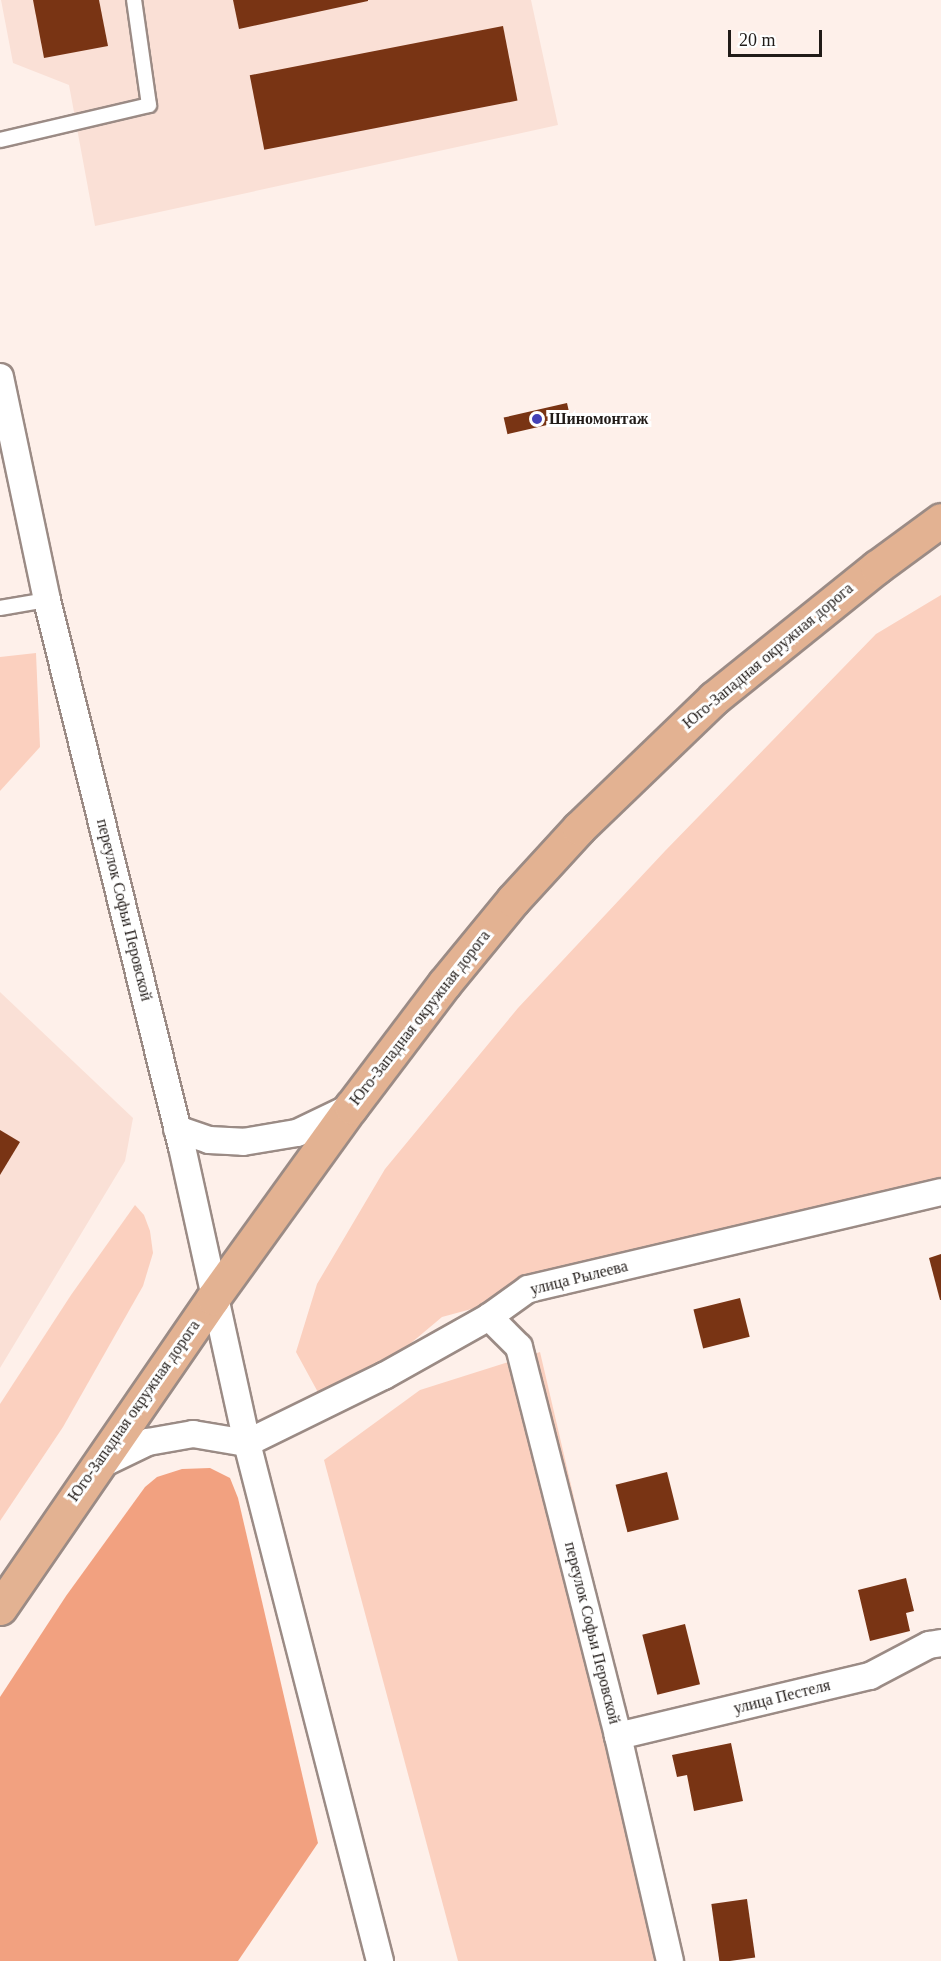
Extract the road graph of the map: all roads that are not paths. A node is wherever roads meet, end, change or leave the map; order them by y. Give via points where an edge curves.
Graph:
1 (134, 0) edge
2 (0, 140) edge
3 (0, 377) edge
4 (941, 520) edge
5 (47, 600) junction
6 (0, 608) edge
7 (351, 1107) junction
8 (177, 1129) junction
9 (941, 1192) edge
10 (213, 1298) junction
11 (489, 1317) junction
12 (247, 1443) junction
13 (96, 1467) junction
14 (0, 1608) edge
15 (941, 1643) edge
16 (618, 1736) junction
17 (380, 1961) edge
18 (670, 1961) edge

1 - 2 lane via 150,105
3 - 5 street, переулок Софьи Перовской
4 - 7 highway, Юго-Западная окружная дорога via 714,698 579,828 451,975
5 - 6 lane
5 - 8 street, переулок Софьи Перовской
7 - 8 street via 297,1133 243,1142 209,1140
7 - 10 highway, Юго-Западная окружная дорога
8 - 10 street, переулок Софьи Перовской
9 - 11 street, улица Рылеева via 528,1289
10 - 12 street, переулок Софьи Перовской
10 - 13 highway, Юго-Западная окружная дорога
11 - 12 street, улица Рылеева via 384,1376
11 - 16 street, переулок Софьи Перовской via 519,1347
12 - 13 street via 193,1434 148,1442
12 - 17 street, переулок Софьи Перовской
13 - 14 highway, Юго-Западная окружная дорога
15 - 16 street, улица Пестеля via 929,1645 870,1676
16 - 18 street, переулок Софьи Перовской

